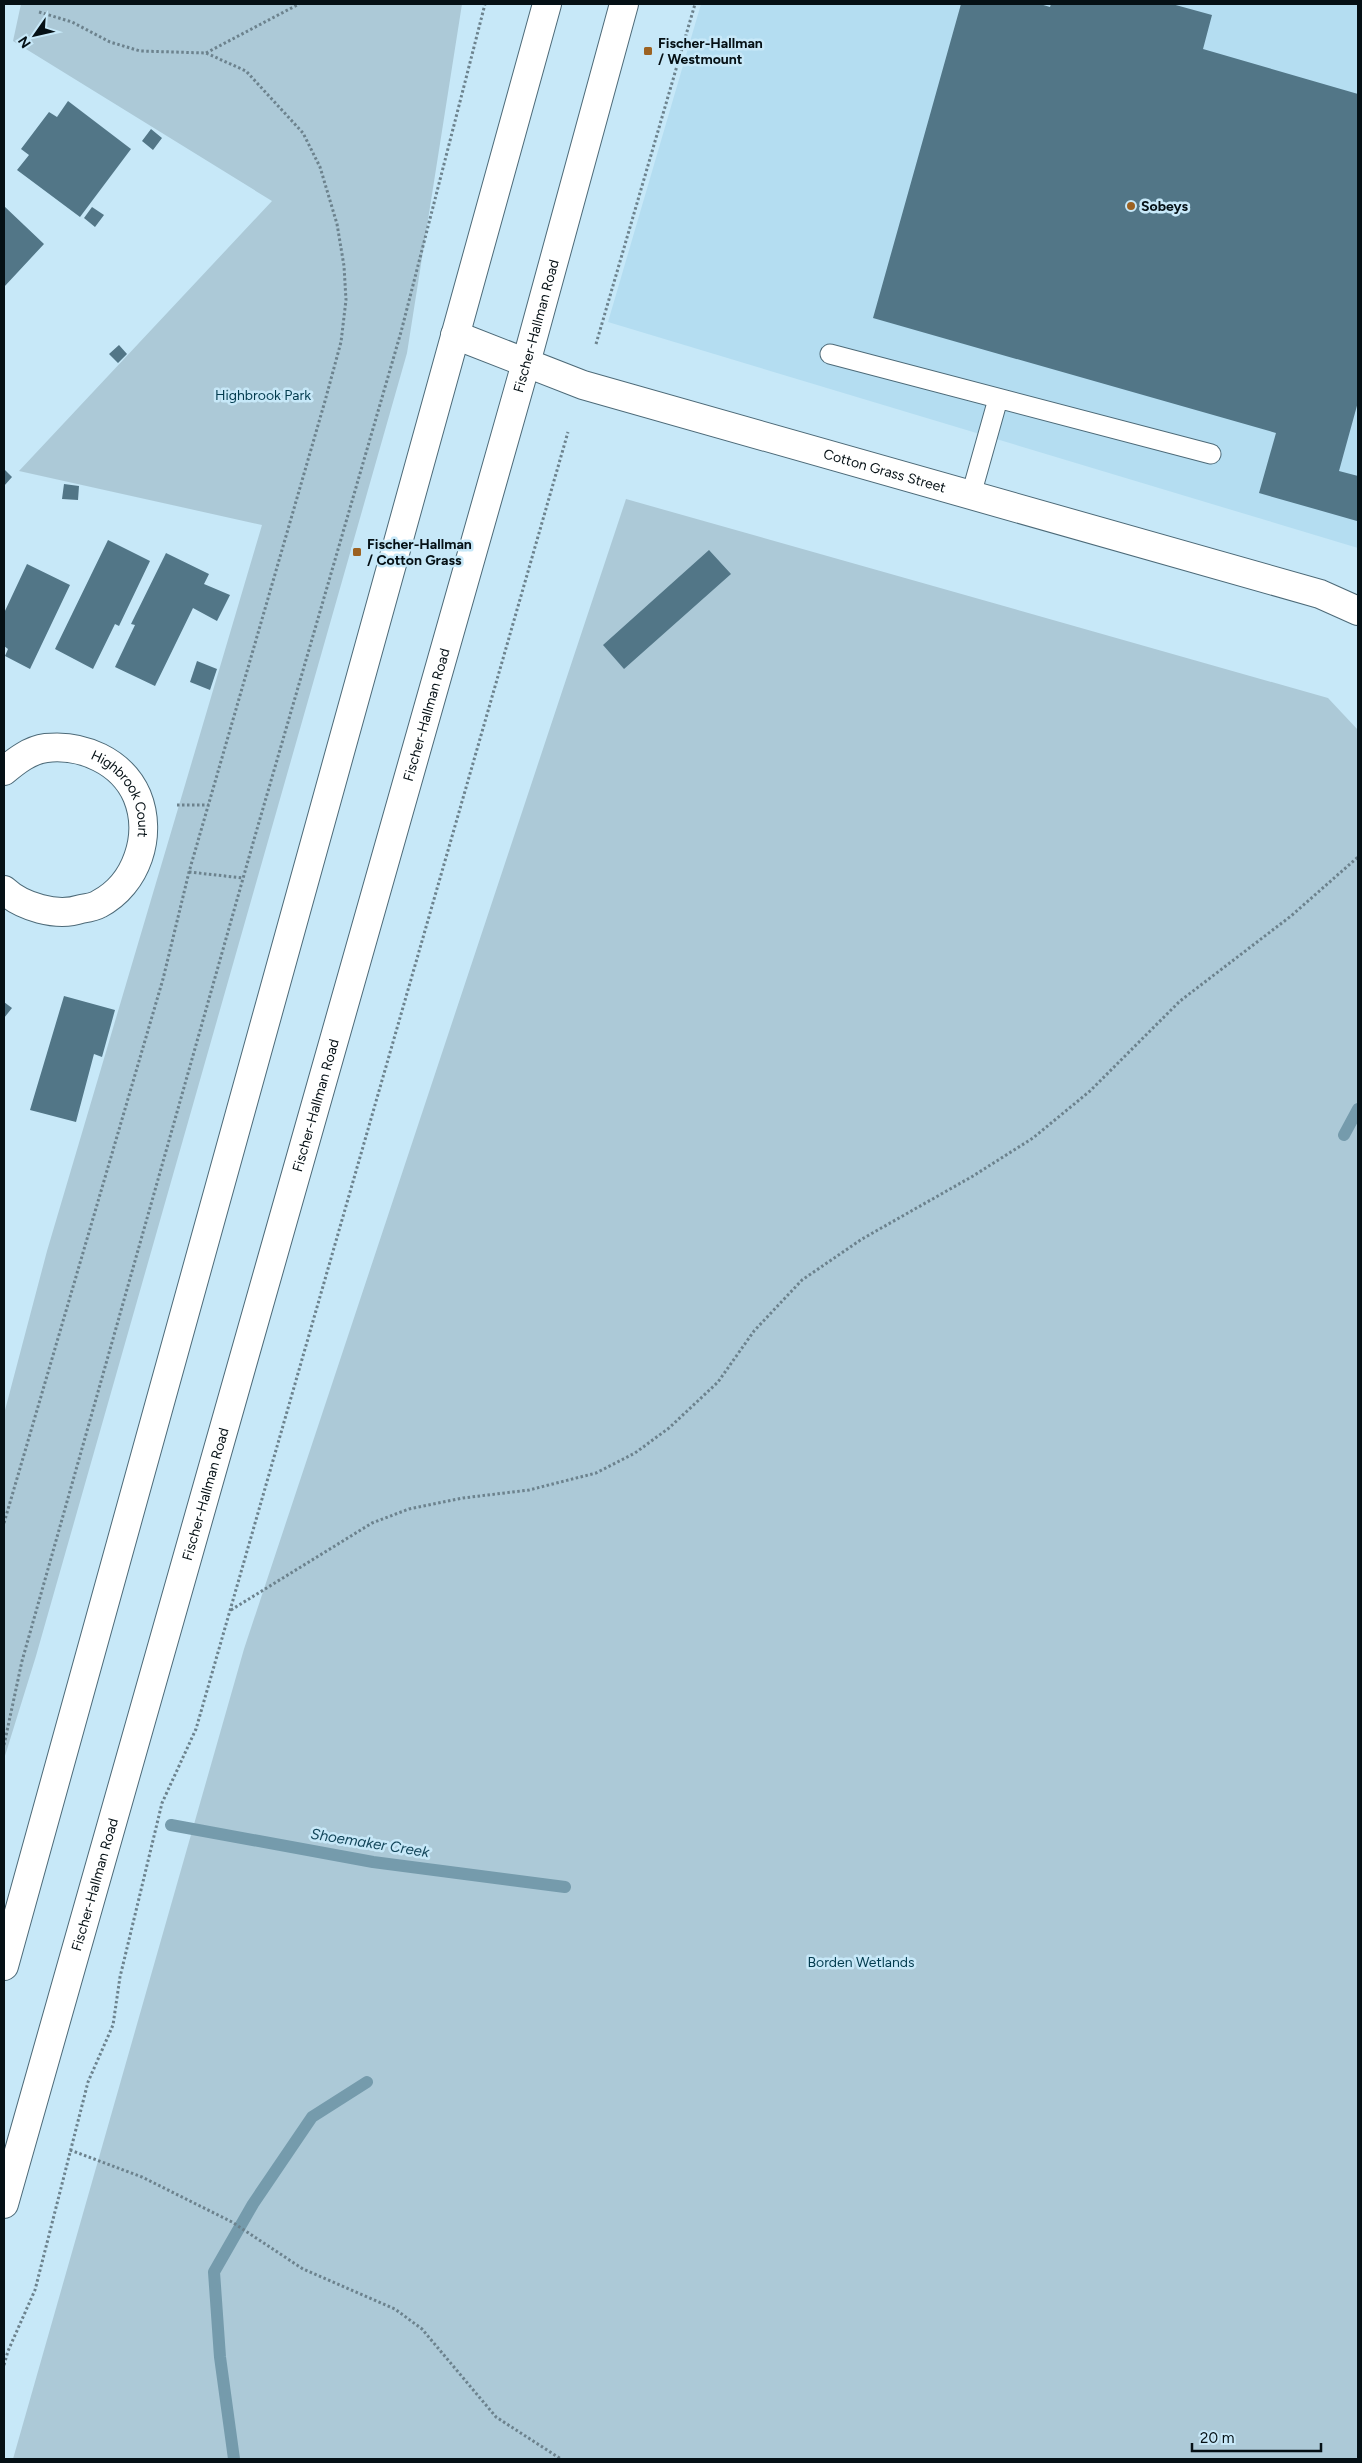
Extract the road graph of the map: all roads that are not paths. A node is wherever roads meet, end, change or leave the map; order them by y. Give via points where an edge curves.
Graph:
1 (547, 4) edge
2 (624, 4) edge
3 (456, 335) junction
4 (830, 354) dead end
5 (526, 363) junction
6 (998, 399) junction
7 (1211, 454) dead end
8 (971, 495) junction
9 (1320, 594) junction
10 (1358, 597) edge
11 (1358, 611) edge
12 (4, 771) edge
13 (4, 890) edge
14 (4, 1966) edge
15 (4, 2204) edge

1 - 3 main road
2 - 5 main road, Fischer-Hallman Road
3 - 5 main road, Cotton Grass Street
3 - 14 main road
4 - 6 lane
5 - 8 main road, Cotton Grass Street via 583,385
5 - 15 main road, Fischer-Hallman Road
6 - 7 lane
6 - 8 lane
8 - 9 main road, Cotton Grass Street
9 - 10 main road, Cotton Grass Street
9 - 11 main road, Cotton Grass Street
12 - 13 main road, Highbrook Court via 18,758 45,748 76,748 103,758 120,772 136,795 142,814 143,842 138,860 124,885 99,904 71,912 31,907

